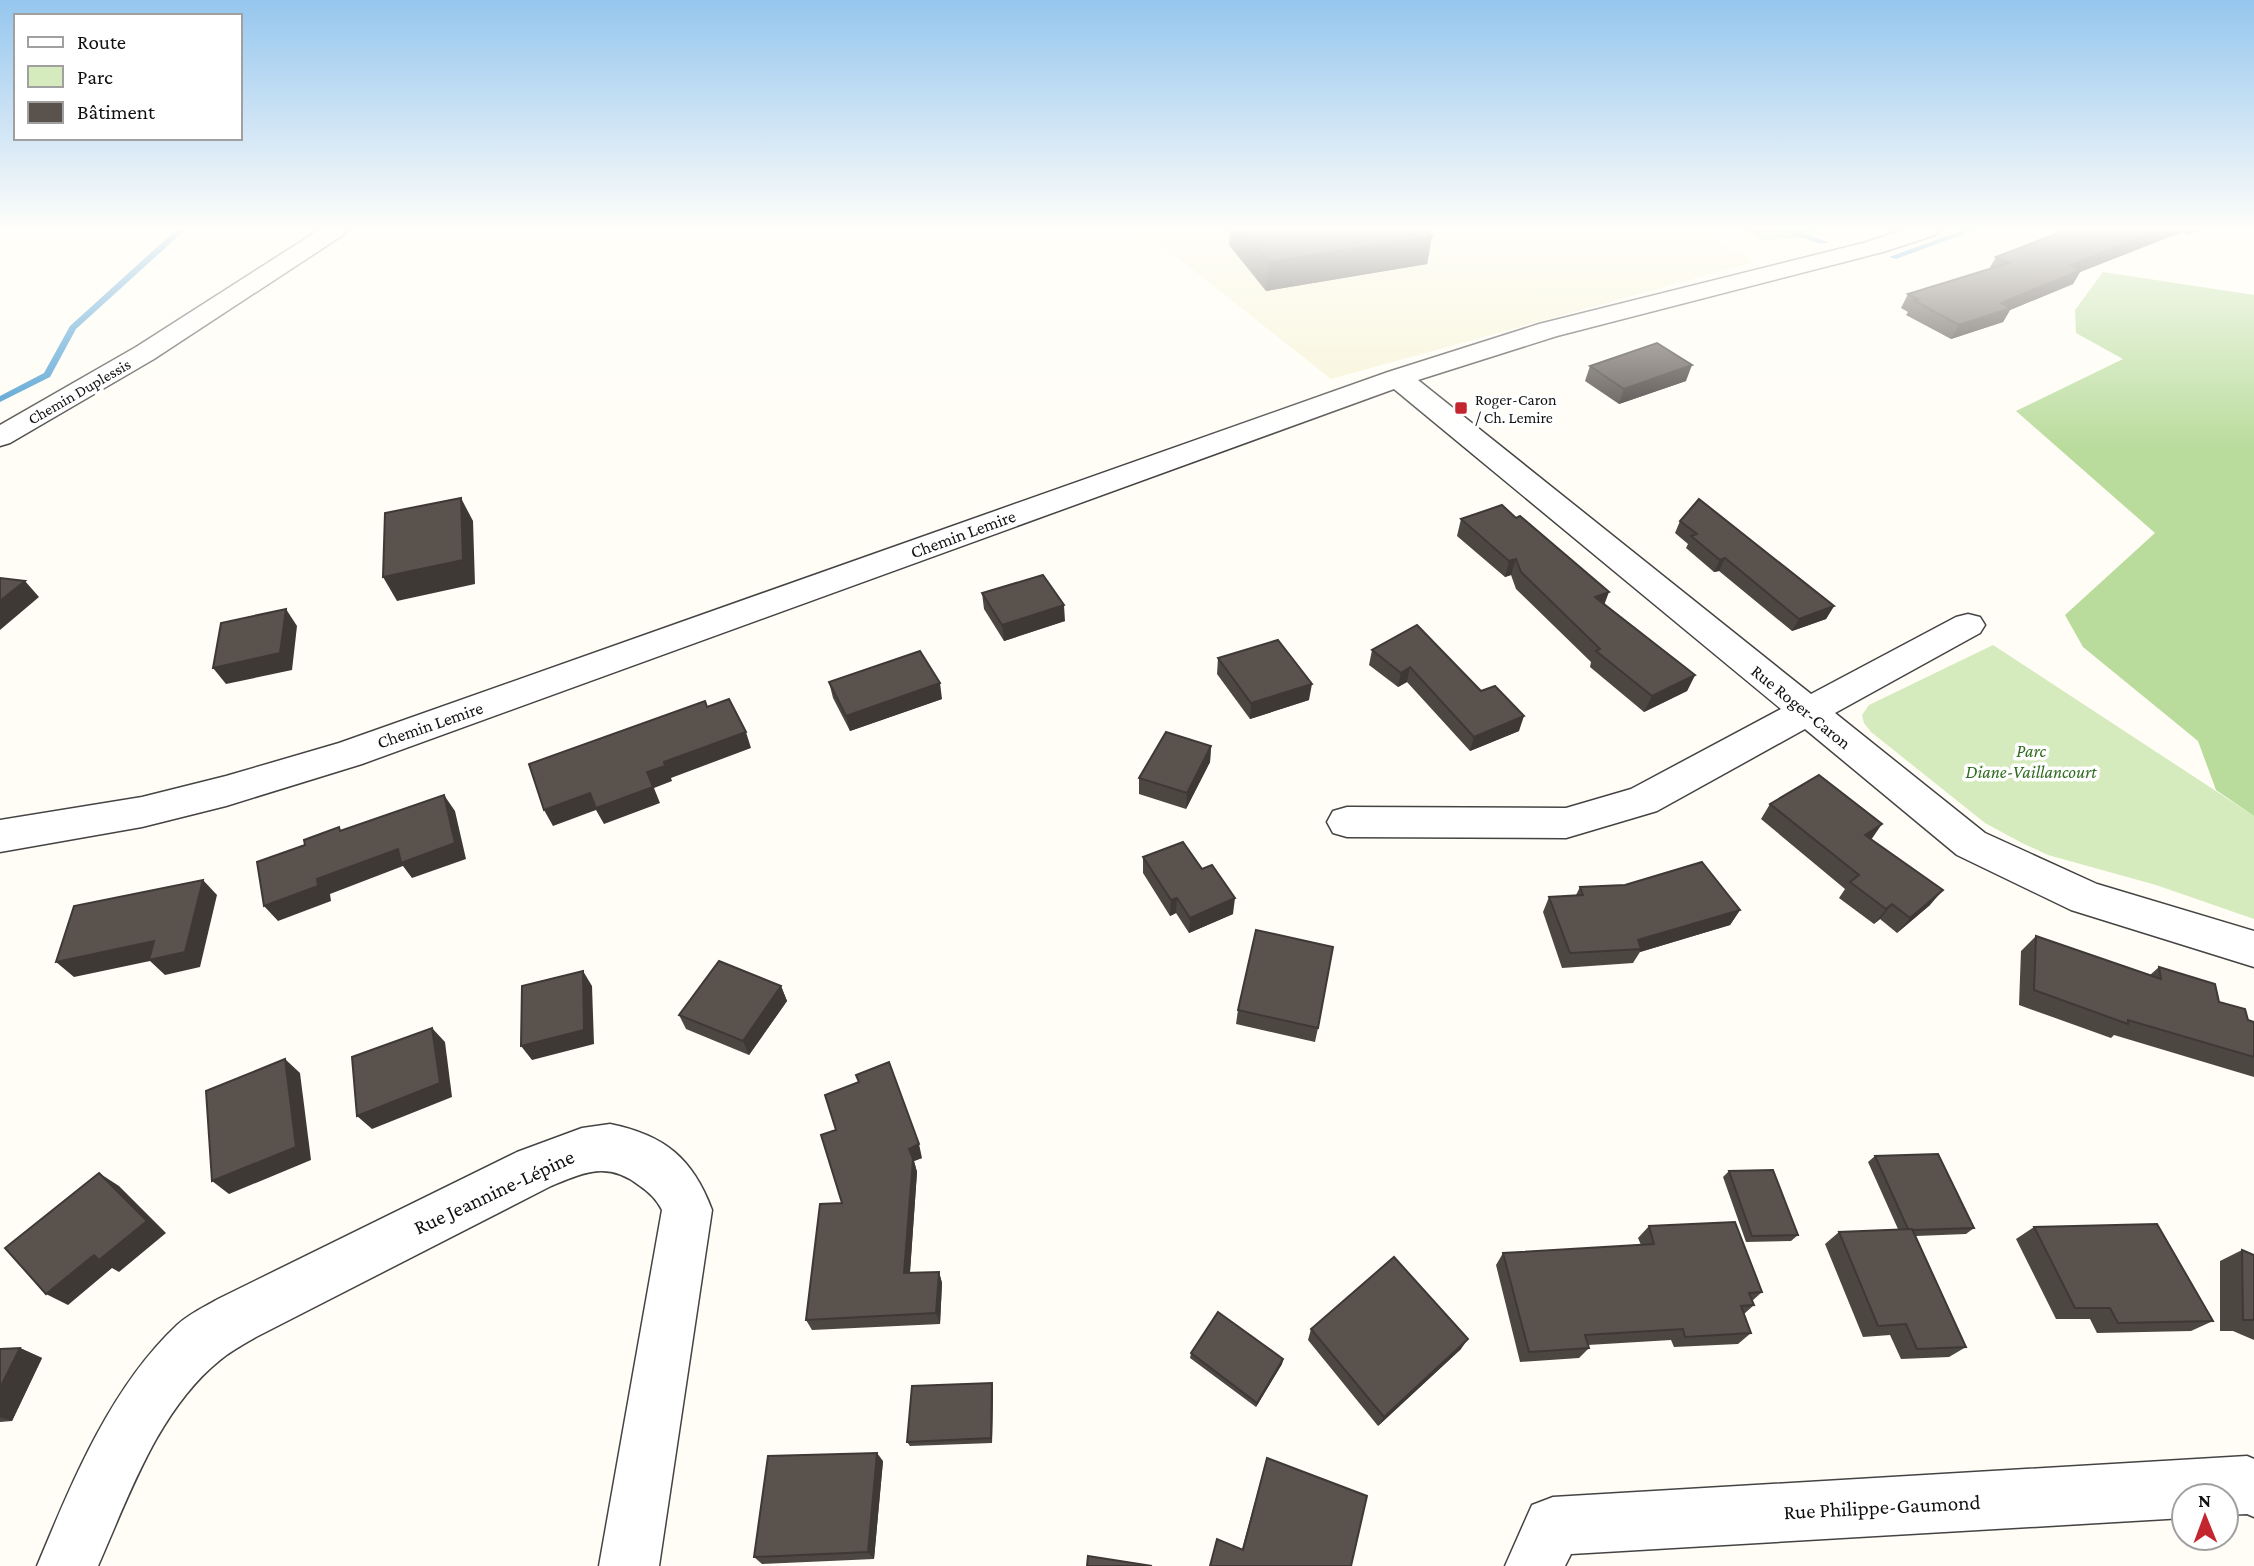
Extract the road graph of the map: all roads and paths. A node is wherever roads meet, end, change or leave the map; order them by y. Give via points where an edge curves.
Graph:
1 (222, 303) edge
2 (1654, 303) edge
3 (1398, 378) junction
4 (0, 437) edge
5 (1968, 625) dead end
6 (1806, 711) junction
7 (1347, 822) dead end
8 (0, 836) edge
9 (2254, 949) edge
10 (2254, 1488) edge
11 (67, 1566) edge
12 (629, 1566) edge
13 (1535, 1566) edge

1 - 4 street, Chemin Duplessis
2 - 3 street, Chemin Lemire via 1548,330
3 - 6 street, Rue Roger-Caron
3 - 8 street, Chemin Lemire via 349,754 142,812
5 - 6 street
6 - 7 street via 1643,800 1566,823
6 - 9 street, Rue Roger-Caron via 1971,844 2087,898
10 - 13 street, Rue Philippe-Gaumond via 1553,1526
11 - 12 street, Rue Jeannine-Lépine via 133,1426 198,1342 534,1169 579,1151 613,1146 639,1154 679,1186 687,1210

